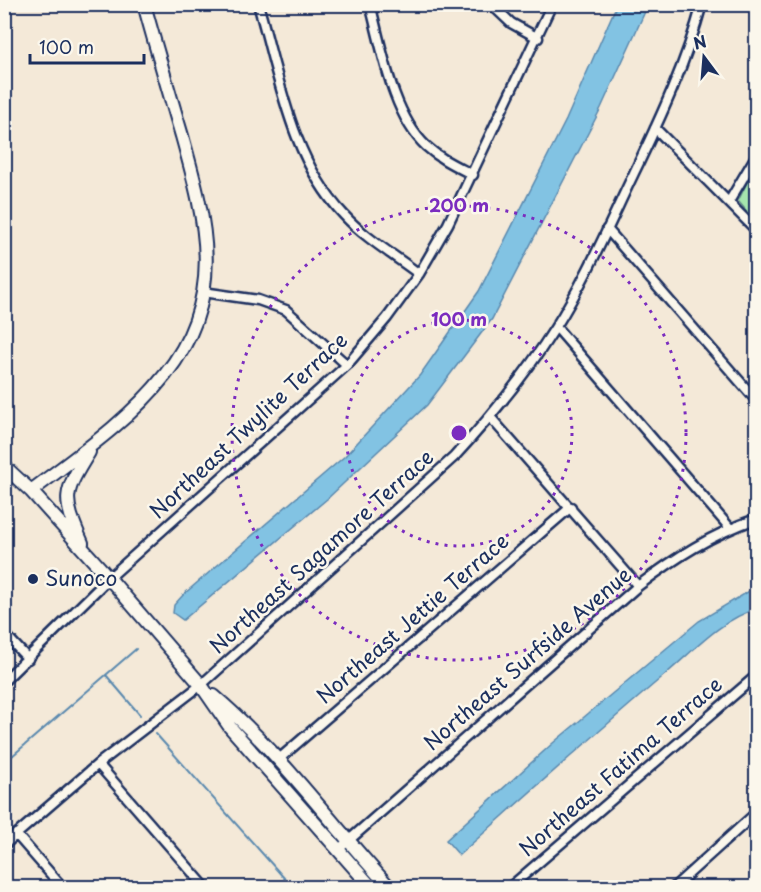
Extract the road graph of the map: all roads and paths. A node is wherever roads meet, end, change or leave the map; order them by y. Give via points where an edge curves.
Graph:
1 (144, 4) edge
2 (258, 4) edge
3 (370, 4) edge
4 (491, 4) edge
5 (552, 4) edge
6 (702, 4) edge
7 (538, 38) junction
8 (655, 128) junction
9 (756, 156) edge
10 (473, 175) junction
11 (730, 200) junction
12 (607, 229) junction
13 (756, 230) edge
14 (419, 274) junction
15 (203, 292) junction
16 (556, 327) junction
17 (347, 365) junction
18 (756, 400) edge
19 (491, 417) junction
20 (94, 443) junction
21 (4, 466) edge
22 (31, 491) junction
23 (571, 507) junction
24 (756, 519) edge
25 (730, 528) junction
26 (86, 552) junction
27 (109, 578) junction
28 (638, 586) junction
29 (4, 633) edge
30 (28, 659) junction
31 (756, 676) edge
32 (4, 681) edge
33 (201, 685) junction
34 (279, 759) junction
35 (98, 764) junction
36 (756, 813) edge
37 (16, 834) junction
38 (4, 845) edge
39 (343, 845) junction
40 (63, 888) edge
41 (206, 888) edge
42 (372, 888) edge
43 (390, 888) edge
44 (509, 888) edge
45 (673, 888) edge

1 - 15 main road via 204,221 207,246
2 - 14 street via 293,125 317,179 344,215
3 - 10 street via 397,99 412,130 443,160
4 - 7 street via 511,23
5 - 7 street, Northeast Twylite Terrace
6 - 8 street, Northeast Sagamore Terrace via 694,34
7 - 10 street, Northeast Twylite Terrace
8 - 11 street
8 - 12 street, Northeast Sagamore Terrace
9 - 11 street
10 - 14 street, Northeast Twylite Terrace
11 - 13 street
12 - 16 street, Northeast Sagamore Terrace
12 - 18 street
14 - 17 street, Northeast Twylite Terrace
15 - 17 street via 258,300 286,310
15 - 20 main road via 189,338 166,374 147,397
16 - 19 street, Northeast Sagamore Terrace
16 - 25 street
17 - 27 street, Northeast Twylite Terrace
19 - 23 street
19 - 33 street, Northeast Sagamore Terrace via 454,457
20 - 22 main road
20 - 26 main road via 69,485 66,499
21 - 22 main road
22 - 26 main road
23 - 28 street
23 - 34 street, Northeast Jettie Terrace
24 - 25 street, Northeast Surfside Avenue
25 - 28 street, Northeast Surfside Avenue via 681,554
26 - 27 main road
27 - 30 street, Northeast Twylite Terrace
27 - 33 main road
28 - 39 street, Northeast Surfside Avenue
29 - 30 street
30 - 32 street, Northeast Twylite Terrace
31 - 44 street, Northeast Fatima Terrace
33 - 34 main road
33 - 35 street, Northeast Sagamore Terrace
33 - 39 main road via 230,727
34 - 39 main road
35 - 37 street, Northeast Sagamore Terrace
35 - 41 street
36 - 45 street
37 - 38 street, Northeast Sagamore Terrace
37 - 40 street
39 - 42 main road
39 - 43 main road

